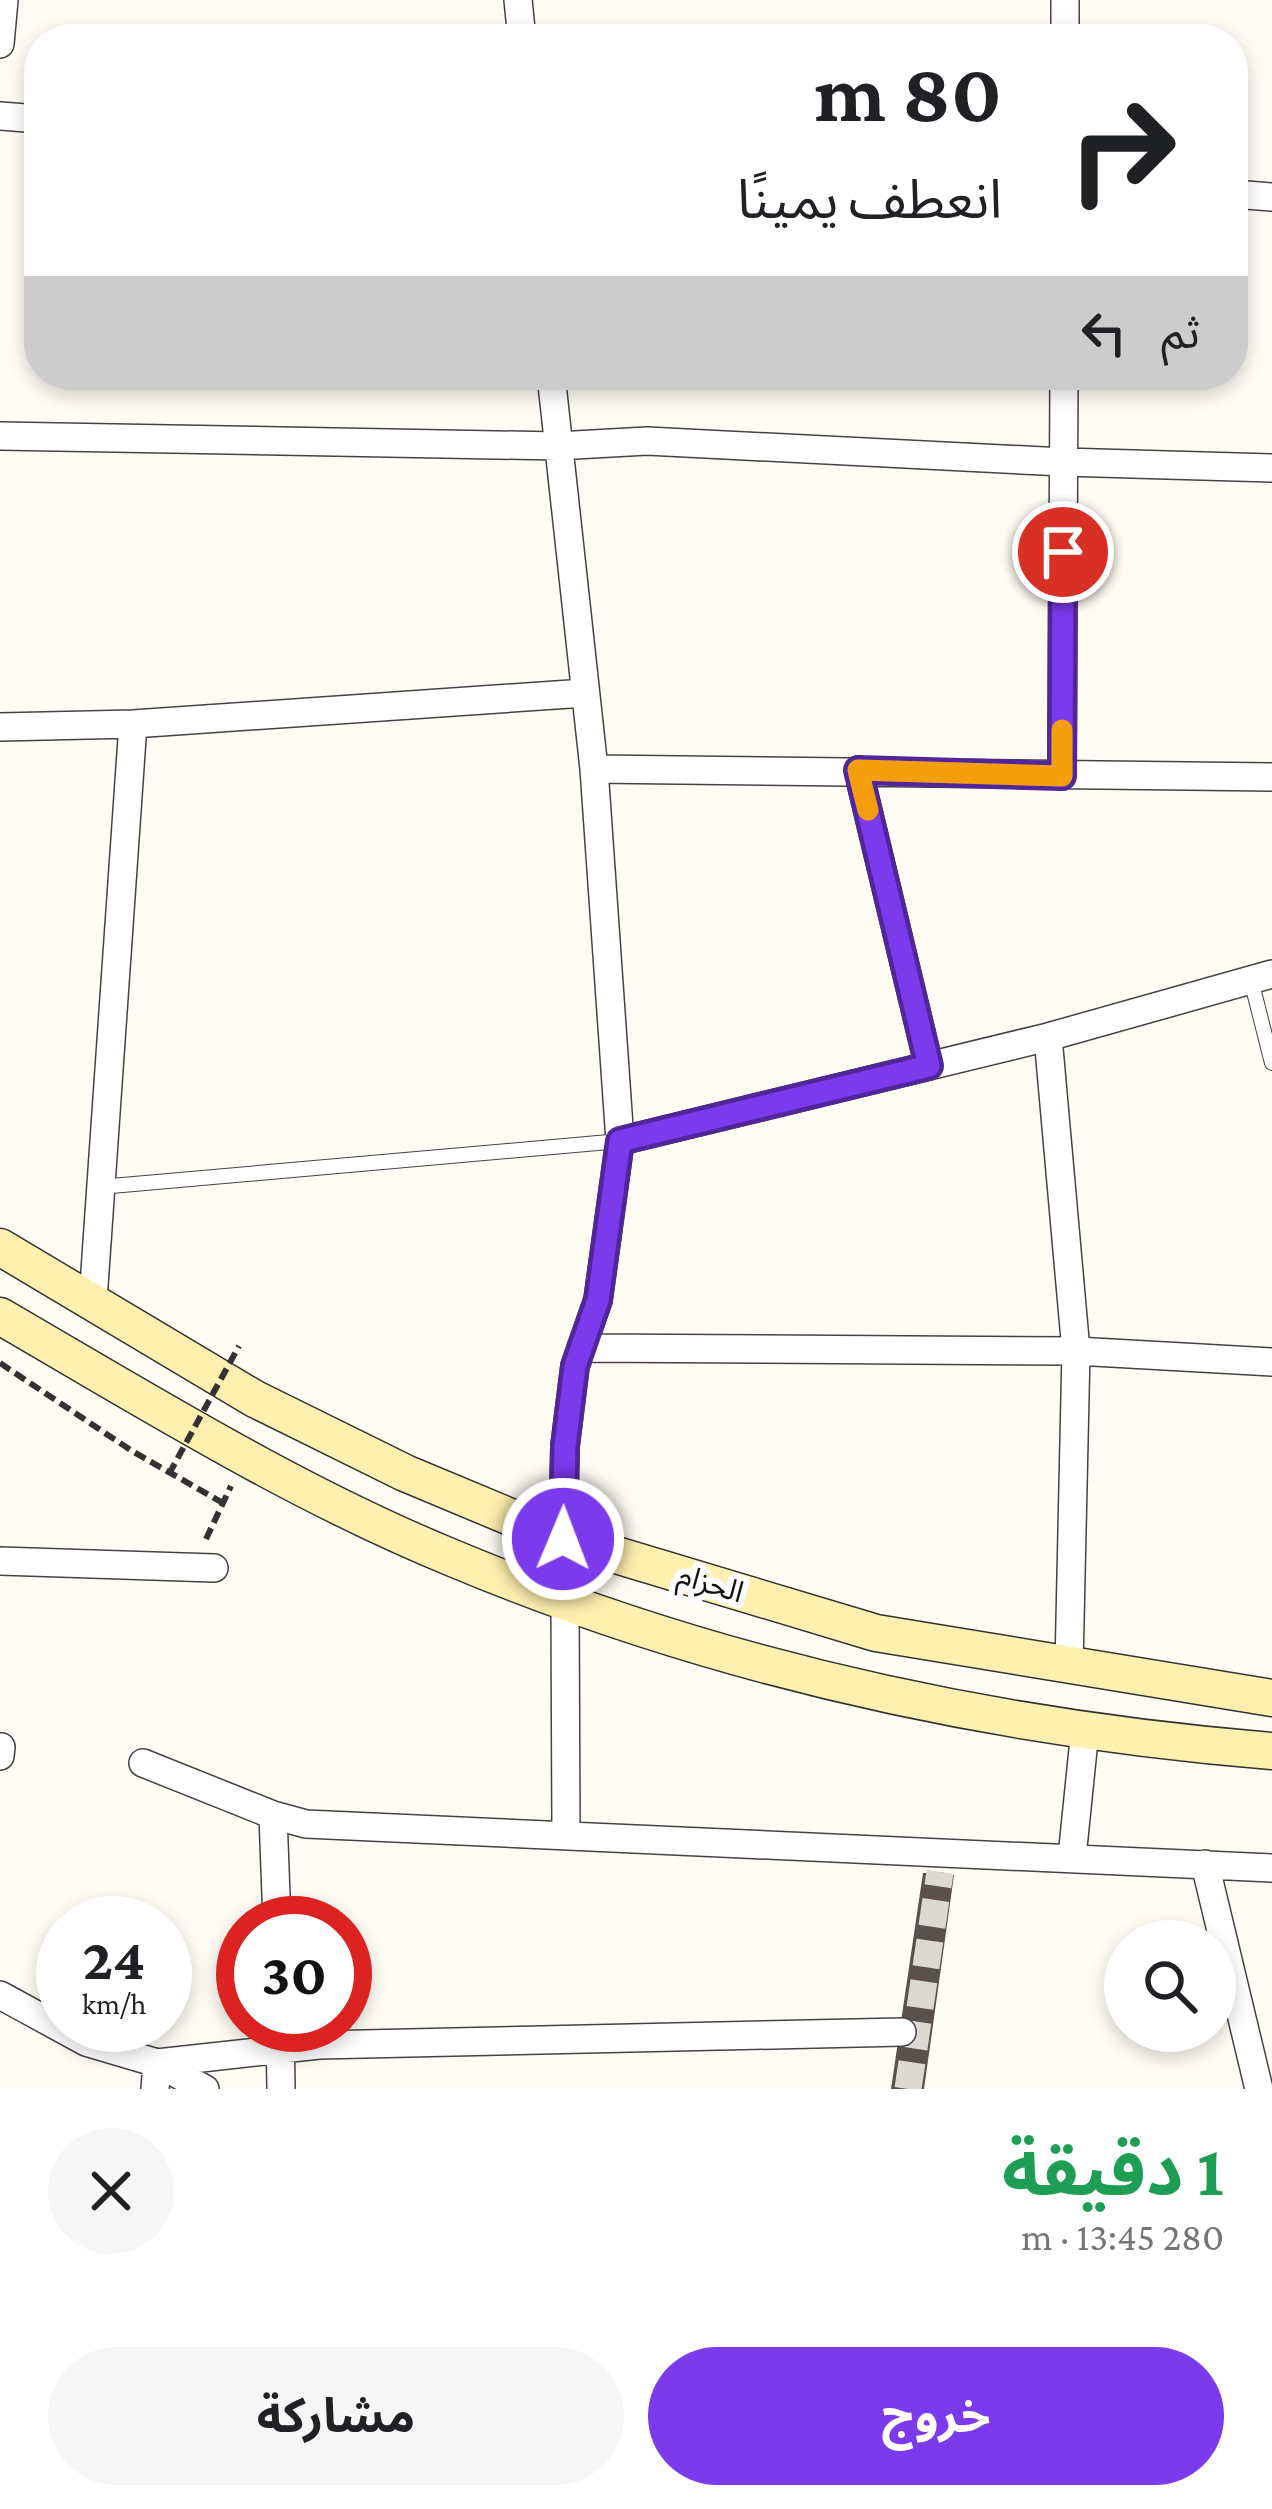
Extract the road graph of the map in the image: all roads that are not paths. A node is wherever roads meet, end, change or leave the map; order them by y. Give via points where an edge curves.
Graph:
1 (4, 0) edge
2 (0, 44) edge
3 (552, 390) edge
4 (1064, 390) edge
5 (0, 436) edge
6 (557, 446) junction
7 (1063, 462) junction
8 (1272, 468) edge
9 (585, 693) junction
10 (133, 724) junction
11 (0, 727) edge
12 (594, 769) junction
13 (858, 770) junction
14 (1062, 776) junction
15 (1272, 777) edge
16 (1262, 977) edge
17 (1048, 1037) junction
18 (1272, 1063) edge
19 (929, 1066) junction
20 (620, 1141) junction
21 (100, 1186) junction
22 (0, 1247) edge
23 (93, 1300) junction
24 (0, 1316) edge
25 (581, 1348) junction
26 (1076, 1351) junction
27 (1272, 1362) edge
28 (563, 1539) junction
29 (0, 1561) edge
30 (203, 1567) road end
31 (565, 1602) junction
32 (1070, 1666) junction
33 (1272, 1698) edge
34 (1085, 1730) junction
35 (1, 1747) edge
36 (1272, 1751) edge
37 (0, 1756) edge
38 (143, 1763) dead end
39 (273, 1815) junction
40 (566, 1836) junction
41 (1072, 1857) junction
42 (1205, 1864) junction
43 (1272, 1868) edge
44 (276, 1896) edge
45 (0, 1995) edge
46 (902, 2032) dead end
47 (372, 2044) edge
48 (234, 2052) edge
49 (280, 2052) edge
50 (156, 2076) edge
51 (205, 2089) edge
52 (281, 2089) edge
53 (1259, 2089) edge

1 - 2 street
3 - 6 street
4 - 7 street
5 - 6 street
6 - 7 street via 647,441
6 - 9 street
7 - 8 street
7 - 14 street
9 - 10 street
9 - 12 street
10 - 11 street
10 - 21 street
12 - 13 street
12 - 20 street
13 - 14 street
13 - 19 street
14 - 15 street
16 - 17 street
16 - 18 lane
17 - 19 street
17 - 26 street
19 - 20 street
20 - 21 lane
20 - 25 street via 598,1300
21 - 23 street
22 - 23 main road, الحزام
23 - 28 main road, الحزام via 255,1400
24 - 31 main road, الحزام via 245,1456 454,1559
25 - 26 street
25 - 28 street via 565,1446
26 - 27 street
26 - 32 street
28 - 32 main road, الحزام via 876,1633
29 - 30 street
31 - 34 main road, الحزام via 818,1680
31 - 40 street
32 - 33 main road, الحزام
34 - 36 main road, الحزام
34 - 41 street
35 - 37 street
38 - 39 street
39 - 40 street via 306,1824
39 - 44 street
40 - 41 street via 941,1862
41 - 42 street
42 - 43 street
42 - 53 street
45 - 50 street
46 - 47 street
48 - 50 street
49 - 52 street
50 - 51 street

